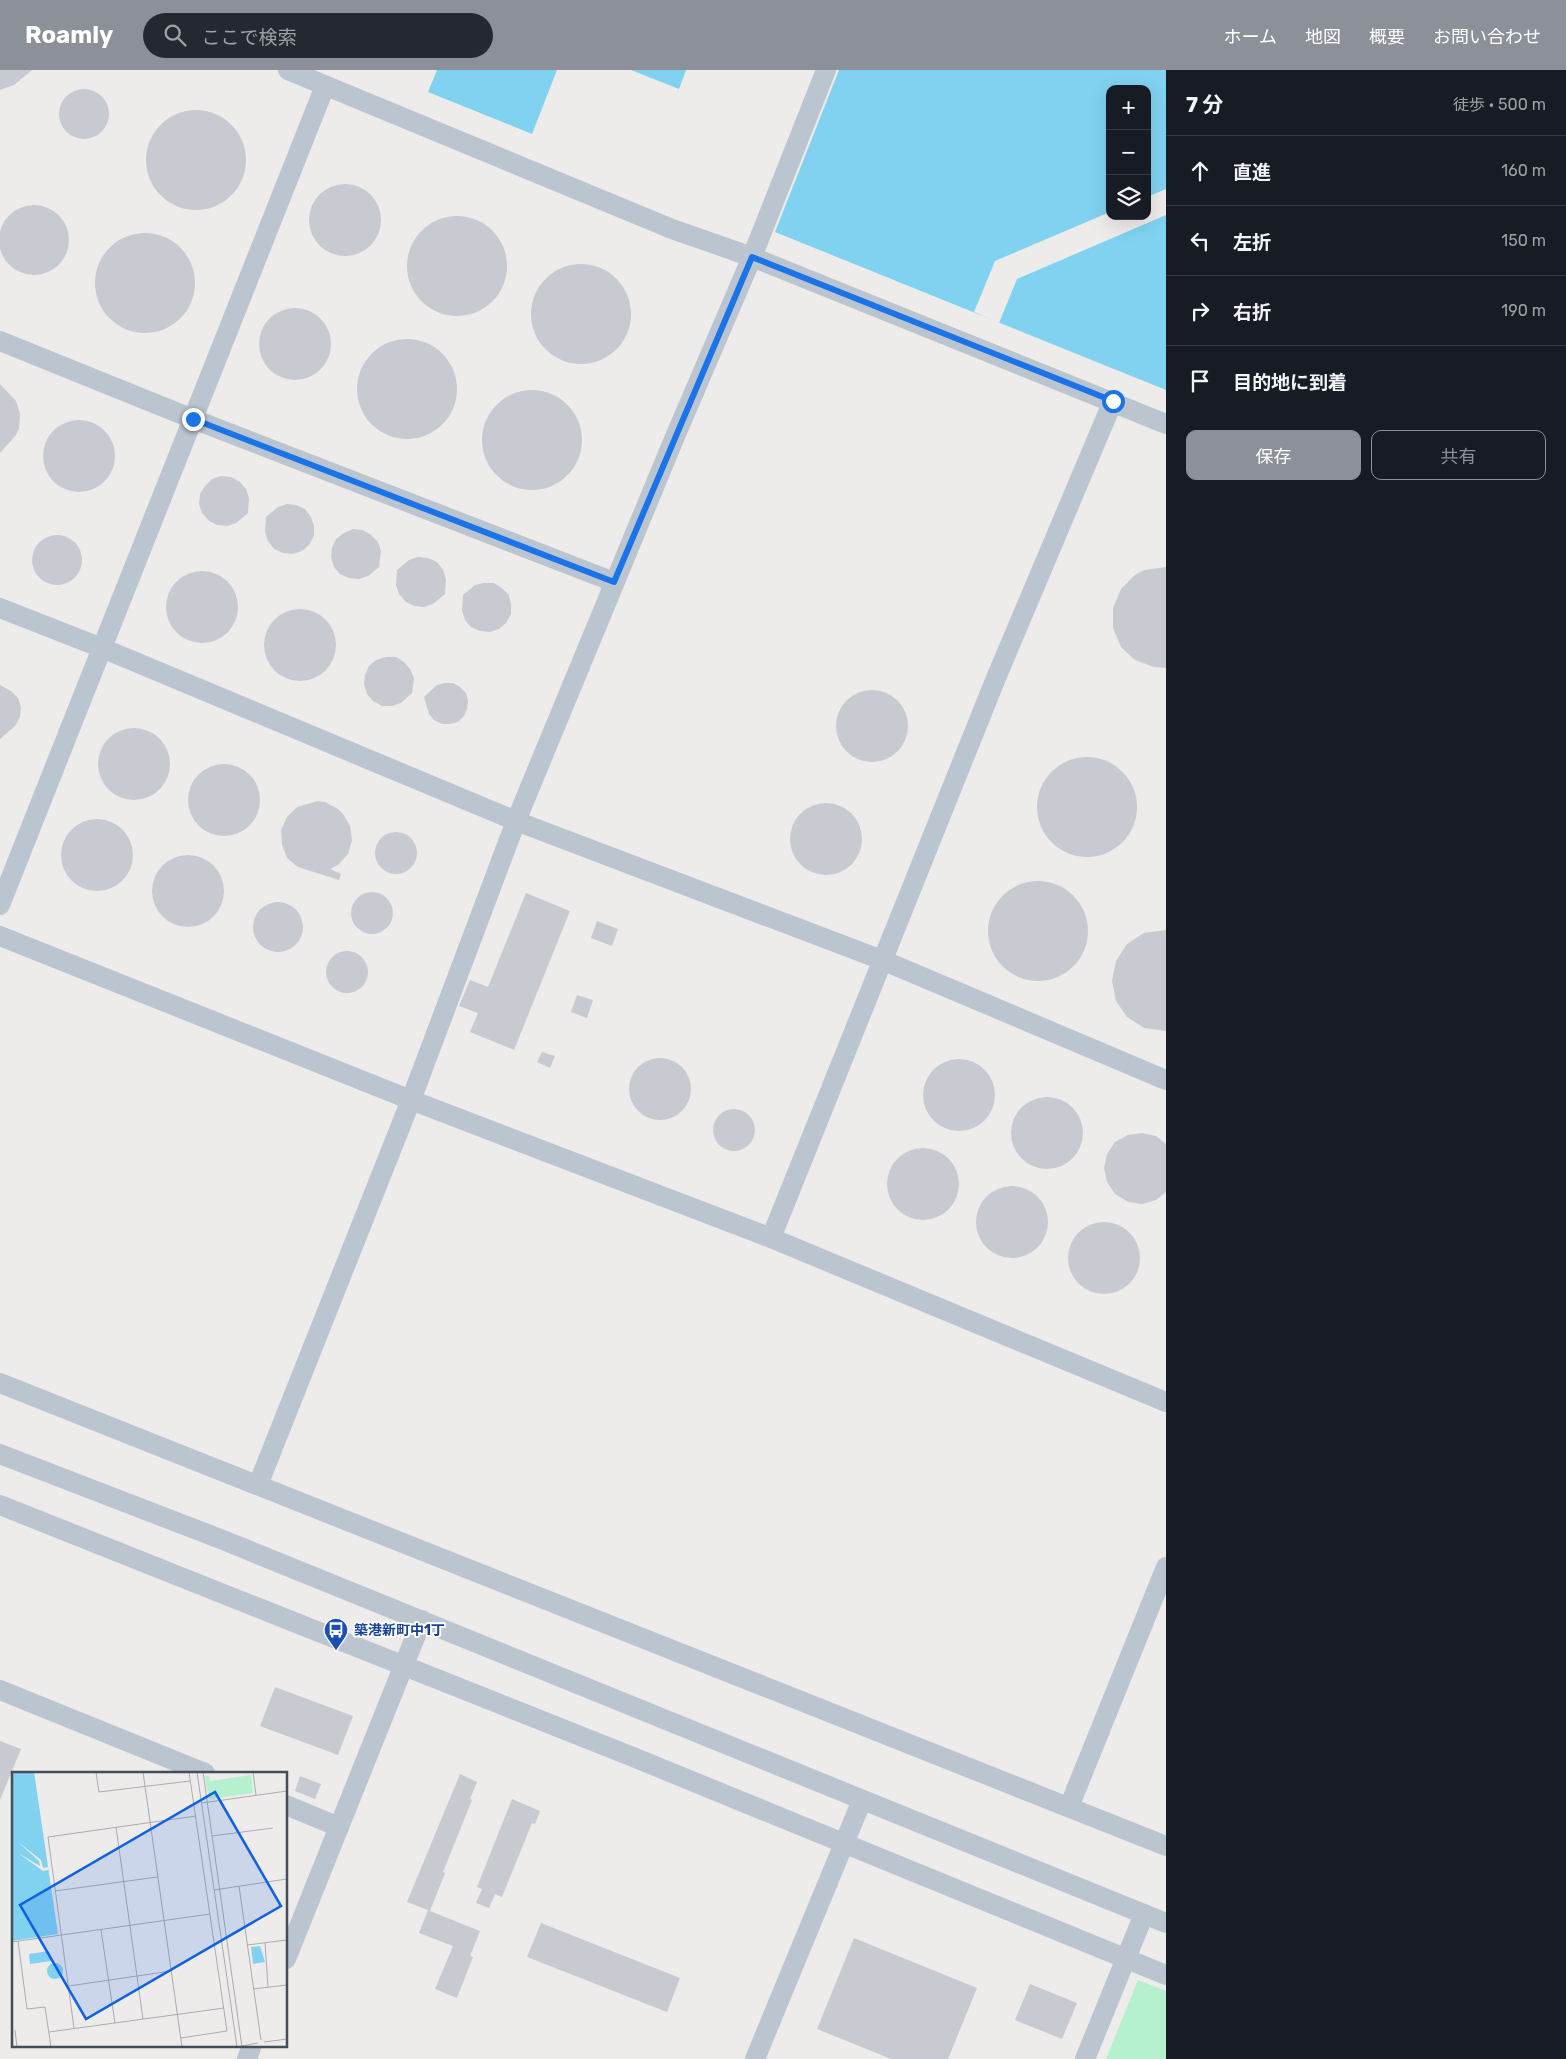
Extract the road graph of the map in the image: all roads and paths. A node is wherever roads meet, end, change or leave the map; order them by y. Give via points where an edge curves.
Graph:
1 (288, 70) edge
2 (826, 70) edge
3 (325, 86) junction
4 (752, 257) junction
5 (0, 341) edge
6 (1113, 401) junction
7 (193, 419) junction
8 (1166, 424) edge
9 (614, 582) junction
10 (0, 608) edge
11 (102, 648) junction
12 (516, 822) junction
13 (0, 905) edge
14 (0, 936) edge
15 (882, 960) junction
16 (1166, 1080) edge
17 (411, 1100) junction
18 (771, 1238) junction
19 (0, 1383) edge
20 (1166, 1402) edge
21 (0, 1454) edge
22 (258, 1485) junction
23 (0, 1505) edge
24 (1166, 1567) edge
25 (422, 1620) junction
26 (404, 1665) junction
27 (0, 1690) edge
28 (203, 1772) edge
29 (862, 1800) junction
30 (288, 1806) edge
31 (1069, 1807) junction
32 (339, 1827) junction
33 (844, 1844) junction
34 (1166, 1846) edge
35 (1144, 1914) junction
36 (1166, 1923) edge
37 (288, 1955) edge
38 (1126, 1959) junction
39 (1166, 1975) edge
40 (252, 2046) edge
41 (246, 2059) edge
42 (755, 2059) edge
43 (1085, 2059) edge

1 - 3 street
2 - 4 street
3 - 4 street via 672,229
3 - 7 street
4 - 6 street
4 - 9 street
5 - 7 street
6 - 8 street
6 - 15 street
7 - 9 street
7 - 11 street
9 - 12 street
10 - 11 street
11 - 12 street
11 - 13 street
12 - 15 street
12 - 17 street
14 - 17 street
15 - 16 street
15 - 18 street
17 - 18 street
17 - 22 street
18 - 20 street
19 - 22 street
21 - 25 street
22 - 31 street
23 - 26 street
24 - 31 street
25 - 26 street
25 - 29 street
26 - 32 street
26 - 33 street
27 - 28 street
29 - 33 street
29 - 35 street
30 - 32 street
31 - 34 street
32 - 37 street
33 - 38 street
33 - 42 street
35 - 36 street
35 - 38 street
38 - 39 street
38 - 43 street
40 - 41 street

